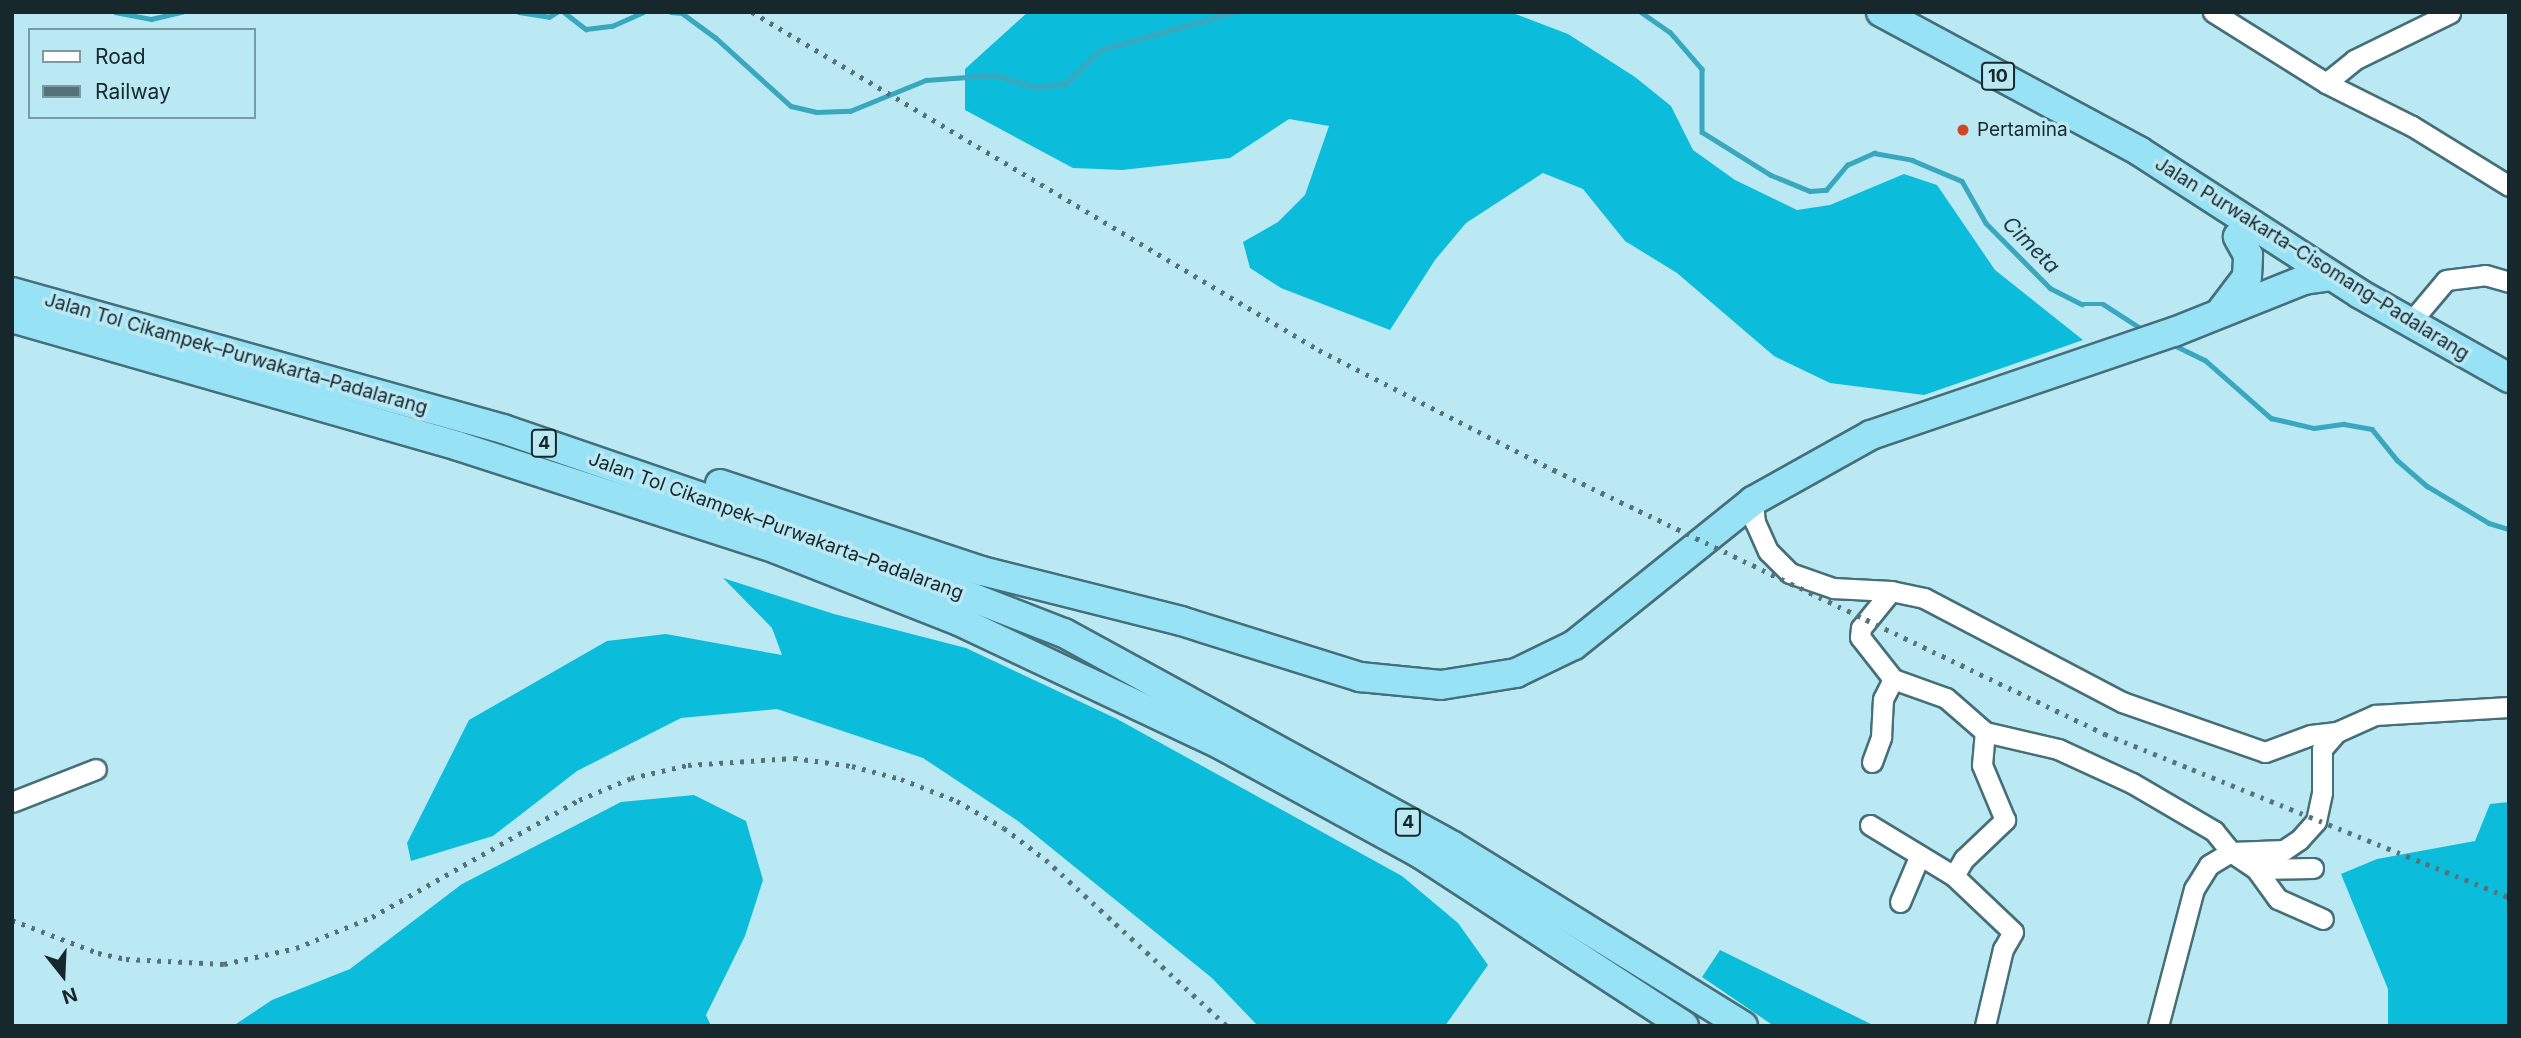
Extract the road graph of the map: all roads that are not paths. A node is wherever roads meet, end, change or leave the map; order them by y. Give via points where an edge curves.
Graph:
1 (1881, 12) edge
2 (2213, 12) edge
3 (2450, 13) edge
4 (2326, 83) junction
5 (2115, 142) junction
6 (2509, 186) edge
7 (2238, 237) junction
8 (2318, 278) junction
9 (2509, 282) edge
10 (12, 292) edge
11 (2214, 316) junction
12 (12, 318) edge
13 (2409, 324) junction
14 (2509, 377) edge
15 (2509, 390) edge
16 (619, 470) junction
17 (1753, 501) junction
18 (1891, 591) junction
19 (1893, 679) junction
20 (2509, 707) edge
21 (1985, 732) junction
22 (2337, 732) junction
23 (1872, 762) dead end
24 (96, 769) dead end
25 (12, 802) edge
26 (1870, 825) dead end
27 (2231, 852) junction
28 (1919, 857) junction
29 (2314, 868) dead end
30 (2256, 869) junction
31 (1954, 876) junction
32 (1900, 902) dead end
33 (2323, 919) dead end
34 (1684, 1026) edge
35 (1743, 1026) edge
36 (1985, 1026) edge
37 (2158, 1026) edge

1 - 5 highway, Jalan Purwakarta–Cisomang–Padalarang / 10
2 - 4 street
3 - 4 street via 2354,60
4 - 6 street via 2412,126
5 - 7 highway, Jalan Purwakarta–Cisomang–Padalarang / 10 via 2133,161
5 - 8 highway, Jalan Purwakarta–Cisomang–Padalarang / 10 via 2139,151
7 - 8 highway, Jalan Purwakarta–Cisomang–Padalarang / 10
7 - 11 highway via 2248,255 2247,277 2235,298
8 - 11 highway
8 - 13 highway, Jalan Purwakarta–Cisomang–Padalarang / 10
8 - 15 highway, Jalan Purwakarta–Cisomang–Padalarang / 10 via 2401,340
9 - 13 street via 2485,275 2446,280
10 - 16 highway, Jalan Tol Cikampek–Purwakarta–Padalarang / 4 via 503,429
11 - 17 highway via 1871,435
12 - 34 highway, Jalan Tol Cikampek–Purwakarta–Padalarang / 4 via 458,446 776,549 959,621 1148,708 1419,853
13 - 14 highway, Jalan Purwakarta–Cisomang–Padalarang / 10
16 - 17 highway via 711,481 982,571 1181,621 1360,677 1441,685 1516,673 1574,645
16 - 35 highway, Jalan Tol Cikampek–Purwakarta–Padalarang / 4 via 812,535 1064,633 1453,846
17 - 18 street via 1755,522 1768,551 1790,573 1833,588
18 - 19 street via 1861,628 1860,637
18 - 22 street via 1924,598 2103,692 2174,723 2265,752 2311,735
19 - 21 street via 1946,698
19 - 23 street via 1883,699 1881,737
20 - 22 street via 2375,715
21 - 27 street via 2058,750 2132,783 2214,831
21 - 31 street via 1982,765 2005,820 1964,859
22 - 27 street via 2322,749 2322,792 2316,821 2284,850
24 - 25 street
26 - 28 street
27 - 30 street
27 - 37 street via 2209,865 2194,889
28 - 31 street
28 - 32 street
29 - 30 street
30 - 33 street via 2278,899
31 - 36 street via 2013,932 2003,949

